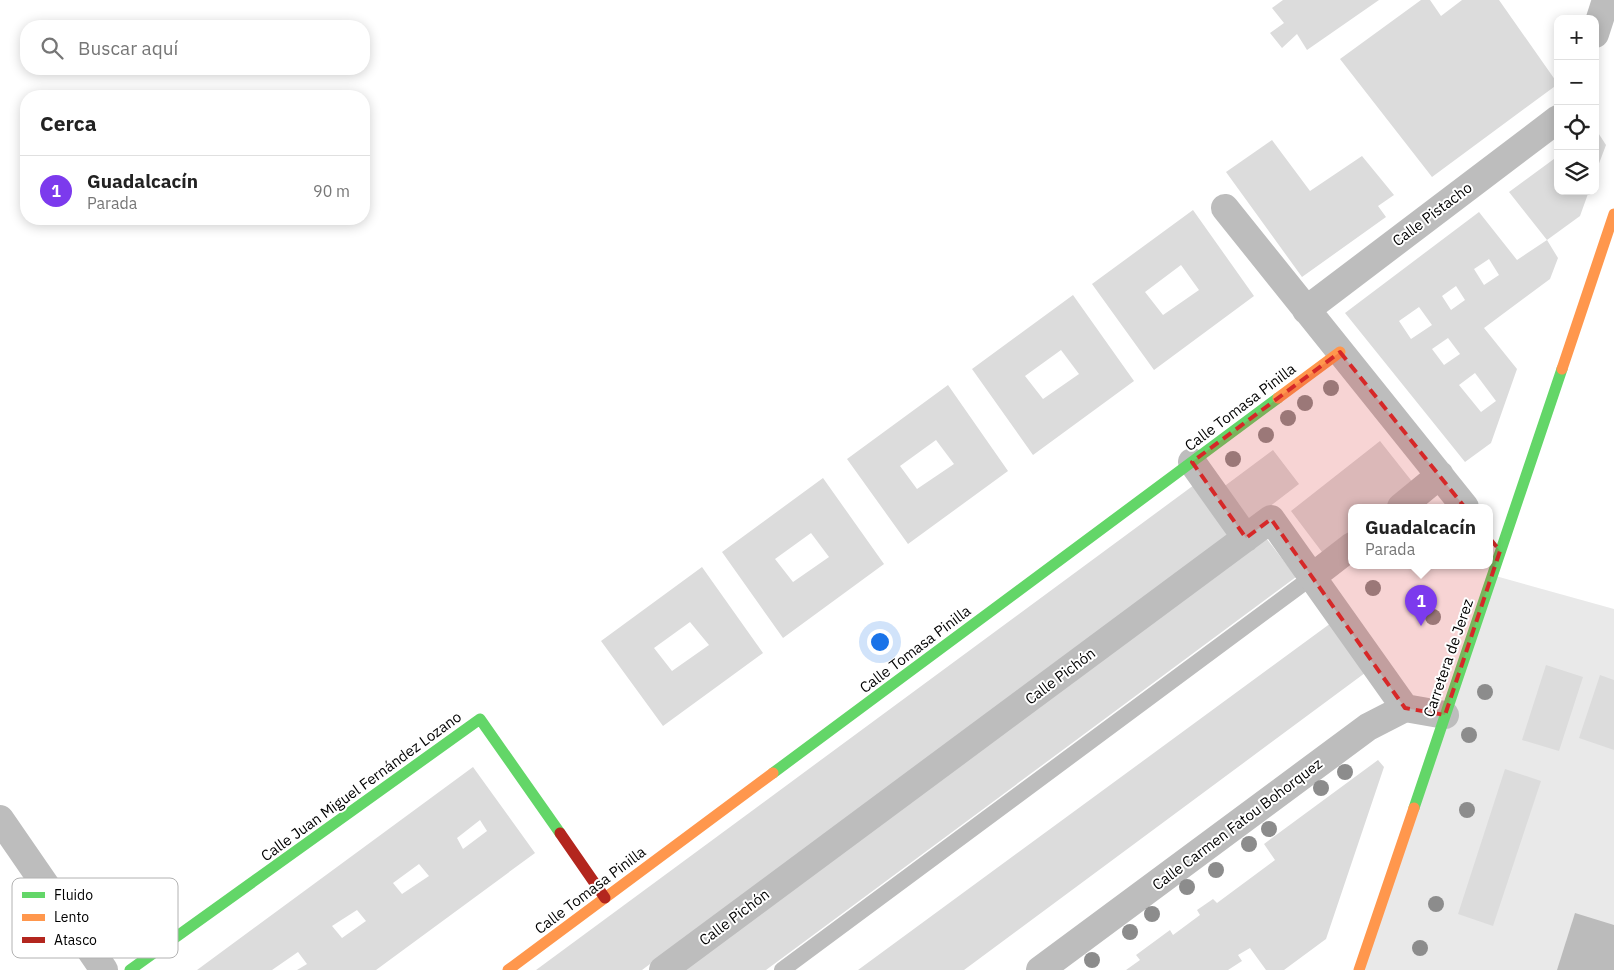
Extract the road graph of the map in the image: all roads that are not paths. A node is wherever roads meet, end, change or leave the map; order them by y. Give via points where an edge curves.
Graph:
1 (1606, 0) edge
2 (1599, 22) edge
3 (1554, 122) edge
4 (1225, 208) dead end
5 (1614, 214) edge
6 (1306, 310) junction
7 (1340, 352) junction
8 (1192, 462) junction
9 (1440, 475) junction
10 (1405, 504) edge
11 (1463, 504) edge
12 (1246, 538) junction
13 (1495, 545) edge
14 (1348, 549) edge
15 (1488, 569) edge
16 (1312, 577) junction
17 (1405, 708) junction
18 (1445, 715) junction
19 (0, 819) edge
20 (41, 878) edge
21 (605, 898) junction
22 (178, 936) edge
23 (96, 958) edge
24 (147, 958) edge
25 (104, 970) edge
26 (130, 970) edge
27 (508, 970) edge
28 (663, 970) edge
29 (782, 970) edge
30 (1040, 970) edge
31 (1359, 970) edge

1 - 2 street
3 - 6 street, Calle Pistacho
4 - 6 street
5 - 13 street, Carretera de Jerez
6 - 7 street
7 - 8 street, Calle Tomasa Pinilla
7 - 9 street
8 - 12 street
8 - 21 street, Calle Tomasa Pinilla
9 - 10 street
9 - 11 street
12 - 16 street, Calle Pichón via 1271,519
12 - 28 street, Calle Pichón
14 - 16 street
15 - 18 street, Carretera de Jerez
16 - 17 street, Calle Pichón
16 - 29 lane
17 - 18 street
17 - 30 street, Calle Carmen Fatou Bohorquez via 1368,726
18 - 31 street, Carretera de Jerez
19 - 20 street
21 - 22 street, Calle Juan Miguel Fernández Lozano via 480,719
21 - 27 street, Calle Tomasa Pinilla
23 - 25 street
24 - 26 street, Calle Juan Miguel Fernández Lozano

